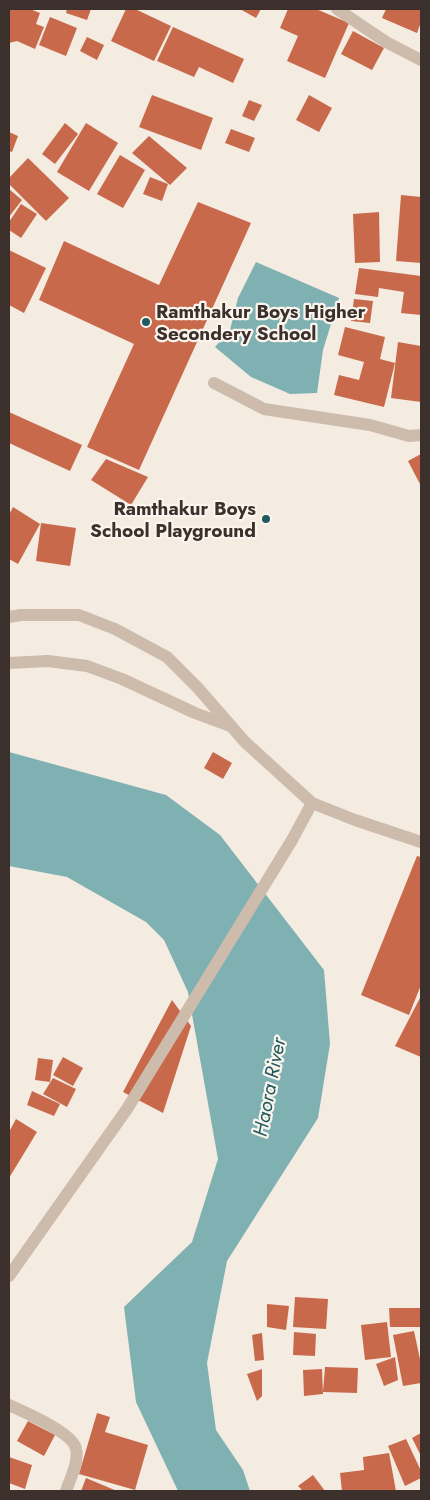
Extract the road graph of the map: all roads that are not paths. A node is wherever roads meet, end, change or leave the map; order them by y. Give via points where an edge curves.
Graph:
1 (337, 9) edge
2 (421, 60) edge
3 (214, 383) dead end
4 (421, 435) edge
5 (9, 617) edge
6 (9, 663) edge
7 (232, 726) junction
8 (312, 803) junction
9 (421, 842) edge
10 (9, 1276) edge
11 (9, 1405) edge
12 (66, 1491) edge

1 - 2 street via 386,42
3 - 4 street via 264,409 370,425 409,436
5 - 7 street via 79,614 115,629 167,657
6 - 7 street via 48,661 87,666
7 - 8 street via 245,742
8 - 9 street
8 - 10 street via 127,1109
11 - 12 street via 57,1429 74,1445 76,1461

